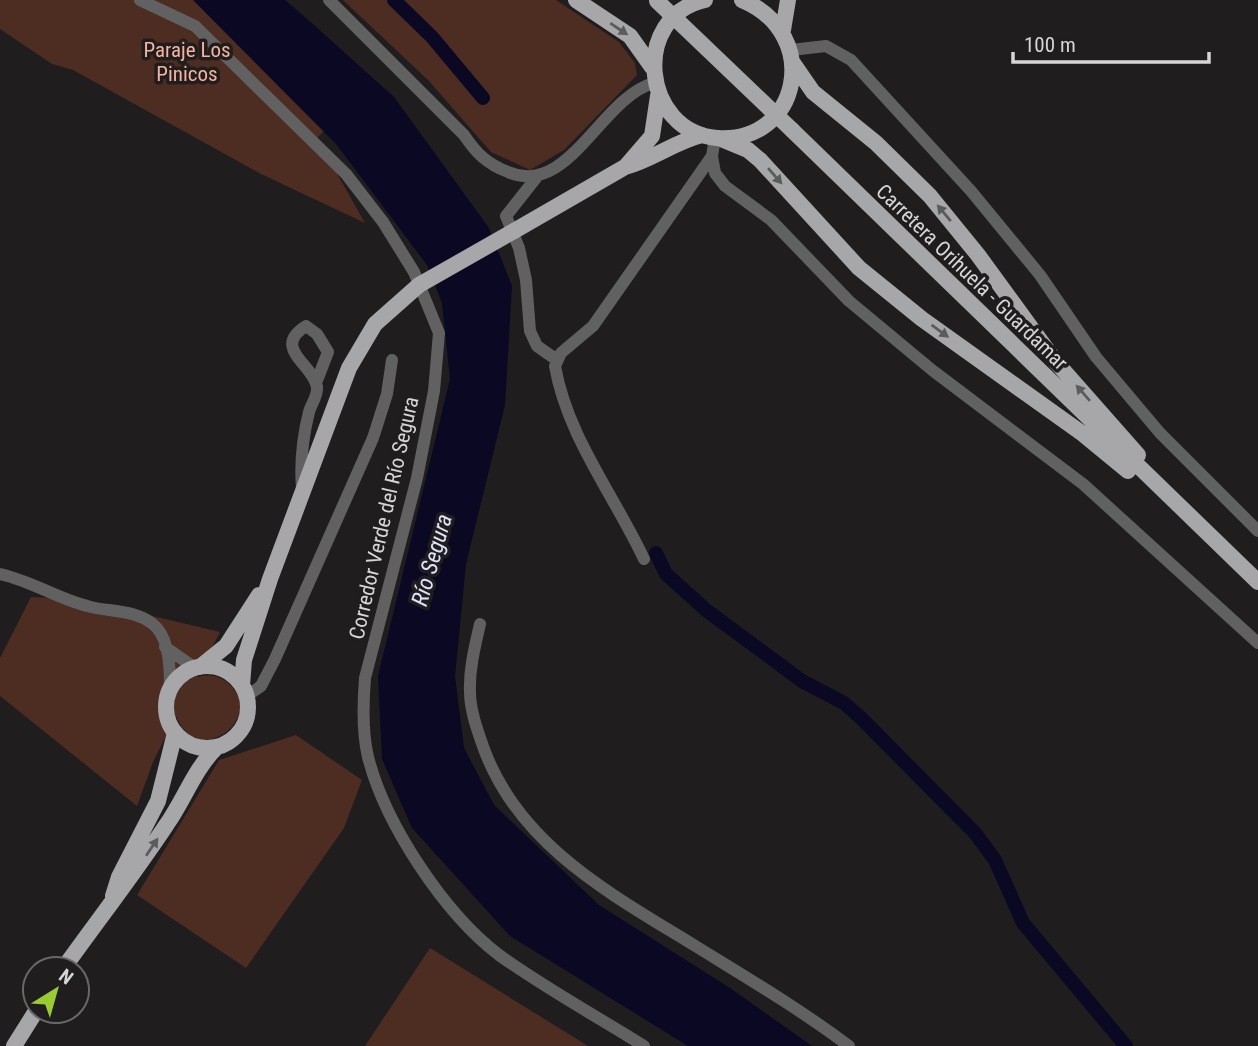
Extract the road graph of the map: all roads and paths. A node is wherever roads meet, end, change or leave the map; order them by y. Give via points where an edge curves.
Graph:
1 (140, 0) edge
2 (329, 0) edge
3 (576, 0) edge
4 (657, 0) edge
5 (705, 0) edge
6 (742, 0) edge
7 (789, 3) edge
8 (783, 30) junction
9 (792, 57) junction
10 (655, 82) junction
11 (712, 137) junction
12 (712, 156) junction
13 (625, 167) junction
14 (536, 178) junction
15 (392, 360) dead end
16 (557, 360) junction
17 (316, 383) dead end
18 (303, 492) junction
19 (1258, 531) edge
20 (1208, 536) junction
21 (644, 559) dead end
22 (0, 574) edge
23 (270, 579) junction
24 (1258, 582) edge
25 (480, 624) dead end
26 (1258, 643) edge
27 (165, 647) junction
28 (198, 667) junction
29 (170, 690) junction
30 (244, 691) junction
31 (175, 733) junction
32 (216, 747) junction
33 (111, 901) junction
34 (73, 955) edge
35 (27, 1025) edge
36 (14, 1046) edge
37 (644, 1046) edge
38 (849, 1046) edge

1 - 37 street, Corredor Verde del Río Segura via 195,26 219,47 346,174 414,272 439,333 434,391 417,478 365,678 368,757 386,806 412,852 472,929 499,954
2 - 14 street via 464,135 477,154 516,176
3 -> 10 main road via 630,36
4 - 20 main road, Carretera Orihuela - Guardamar, bridge
5 - 10 main road via 684,9 661,34
6 - 8 main road via 758,7
7 - 8 main road
8 - 9 main road
9 - 11 main road via 788,96 779,111 752,132
9 - 19 street via 826,46 851,60 988,212 1040,275 1096,357 1160,433
20 -> 9 main road via 1056,362 930,196 876,143 813,92
10 - 11 main road via 676,120
10 - 13 main road via 652,136
10 - 14 street via 632,93 573,154
11 - 12 street
11 - 13 main road via 678,142
11 -> 20 main road via 748,150 836,246 890,294 1083,434
12 - 16 street via 593,326
12 - 26 street via 715,173 725,186 772,220 849,301 1083,484
13 - 18 main road, bridge via 419,285 392,306 360,345
14 - 16 street via 506,216 526,280 530,331 537,346
15 - 30 street via 373,438 275,659 261,686
16 - 21 street via 556,375 574,430
17 - 18 street via 301,469
18 - 23 main road
20 - 24 main road, Carretera Orihuela - Guardamar
22 - 27 street via 22,578 90,607 136,615 160,633
23 - 28 main road via 226,646
23 - 30 main road via 244,660
25 - 38 street via 470,694 478,734 494,776 523,820 562,859 608,892 806,1014
27 - 28 street
27 - 29 street
28 - 29 main road via 185,673
28 - 30 main road via 219,668
29 - 31 main road via 166,712
30 - 32 main road via 248,707 244,726 232,740
31 - 32 main road via 194,746
31 - 33 main road via 158,802
33 -> 32 main road via 127,884
33 - 34 main road
35 - 36 main road

